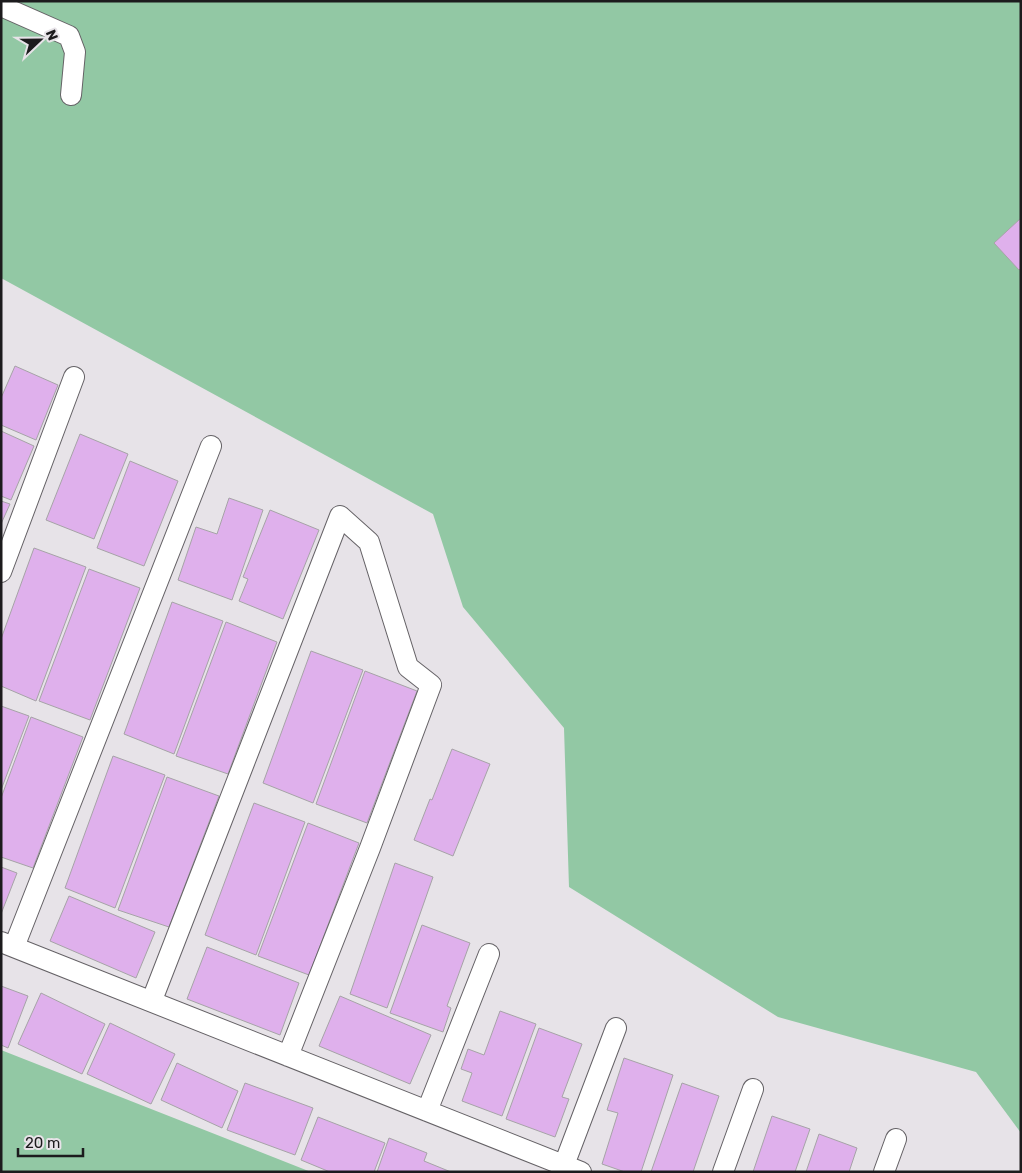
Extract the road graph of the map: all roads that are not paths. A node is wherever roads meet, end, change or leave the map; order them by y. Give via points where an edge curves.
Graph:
1 (1, 6) edge
2 (71, 95) dead end
3 (74, 377) dead end
4 (210, 446) dead end
5 (1, 572) edge
6 (8, 944) edge
7 (488, 954) dead end
8 (152, 1000) junction
9 (616, 1028) dead end
10 (288, 1056) junction
11 (753, 1089) dead end
12 (427, 1111) junction
13 (896, 1139) dead end
14 (573, 1168) edge
15 (723, 1172) edge
16 (884, 1172) edge

1 - 2 street via 69,36 75,52
3 - 5 street
4 - 6 street
6 - 8 street
7 - 12 street
8 - 10 street
8 - 10 street via 340,516 369,542 408,667 431,685
9 - 14 street
10 - 12 street
11 - 15 street
12 - 14 street
13 - 16 street

